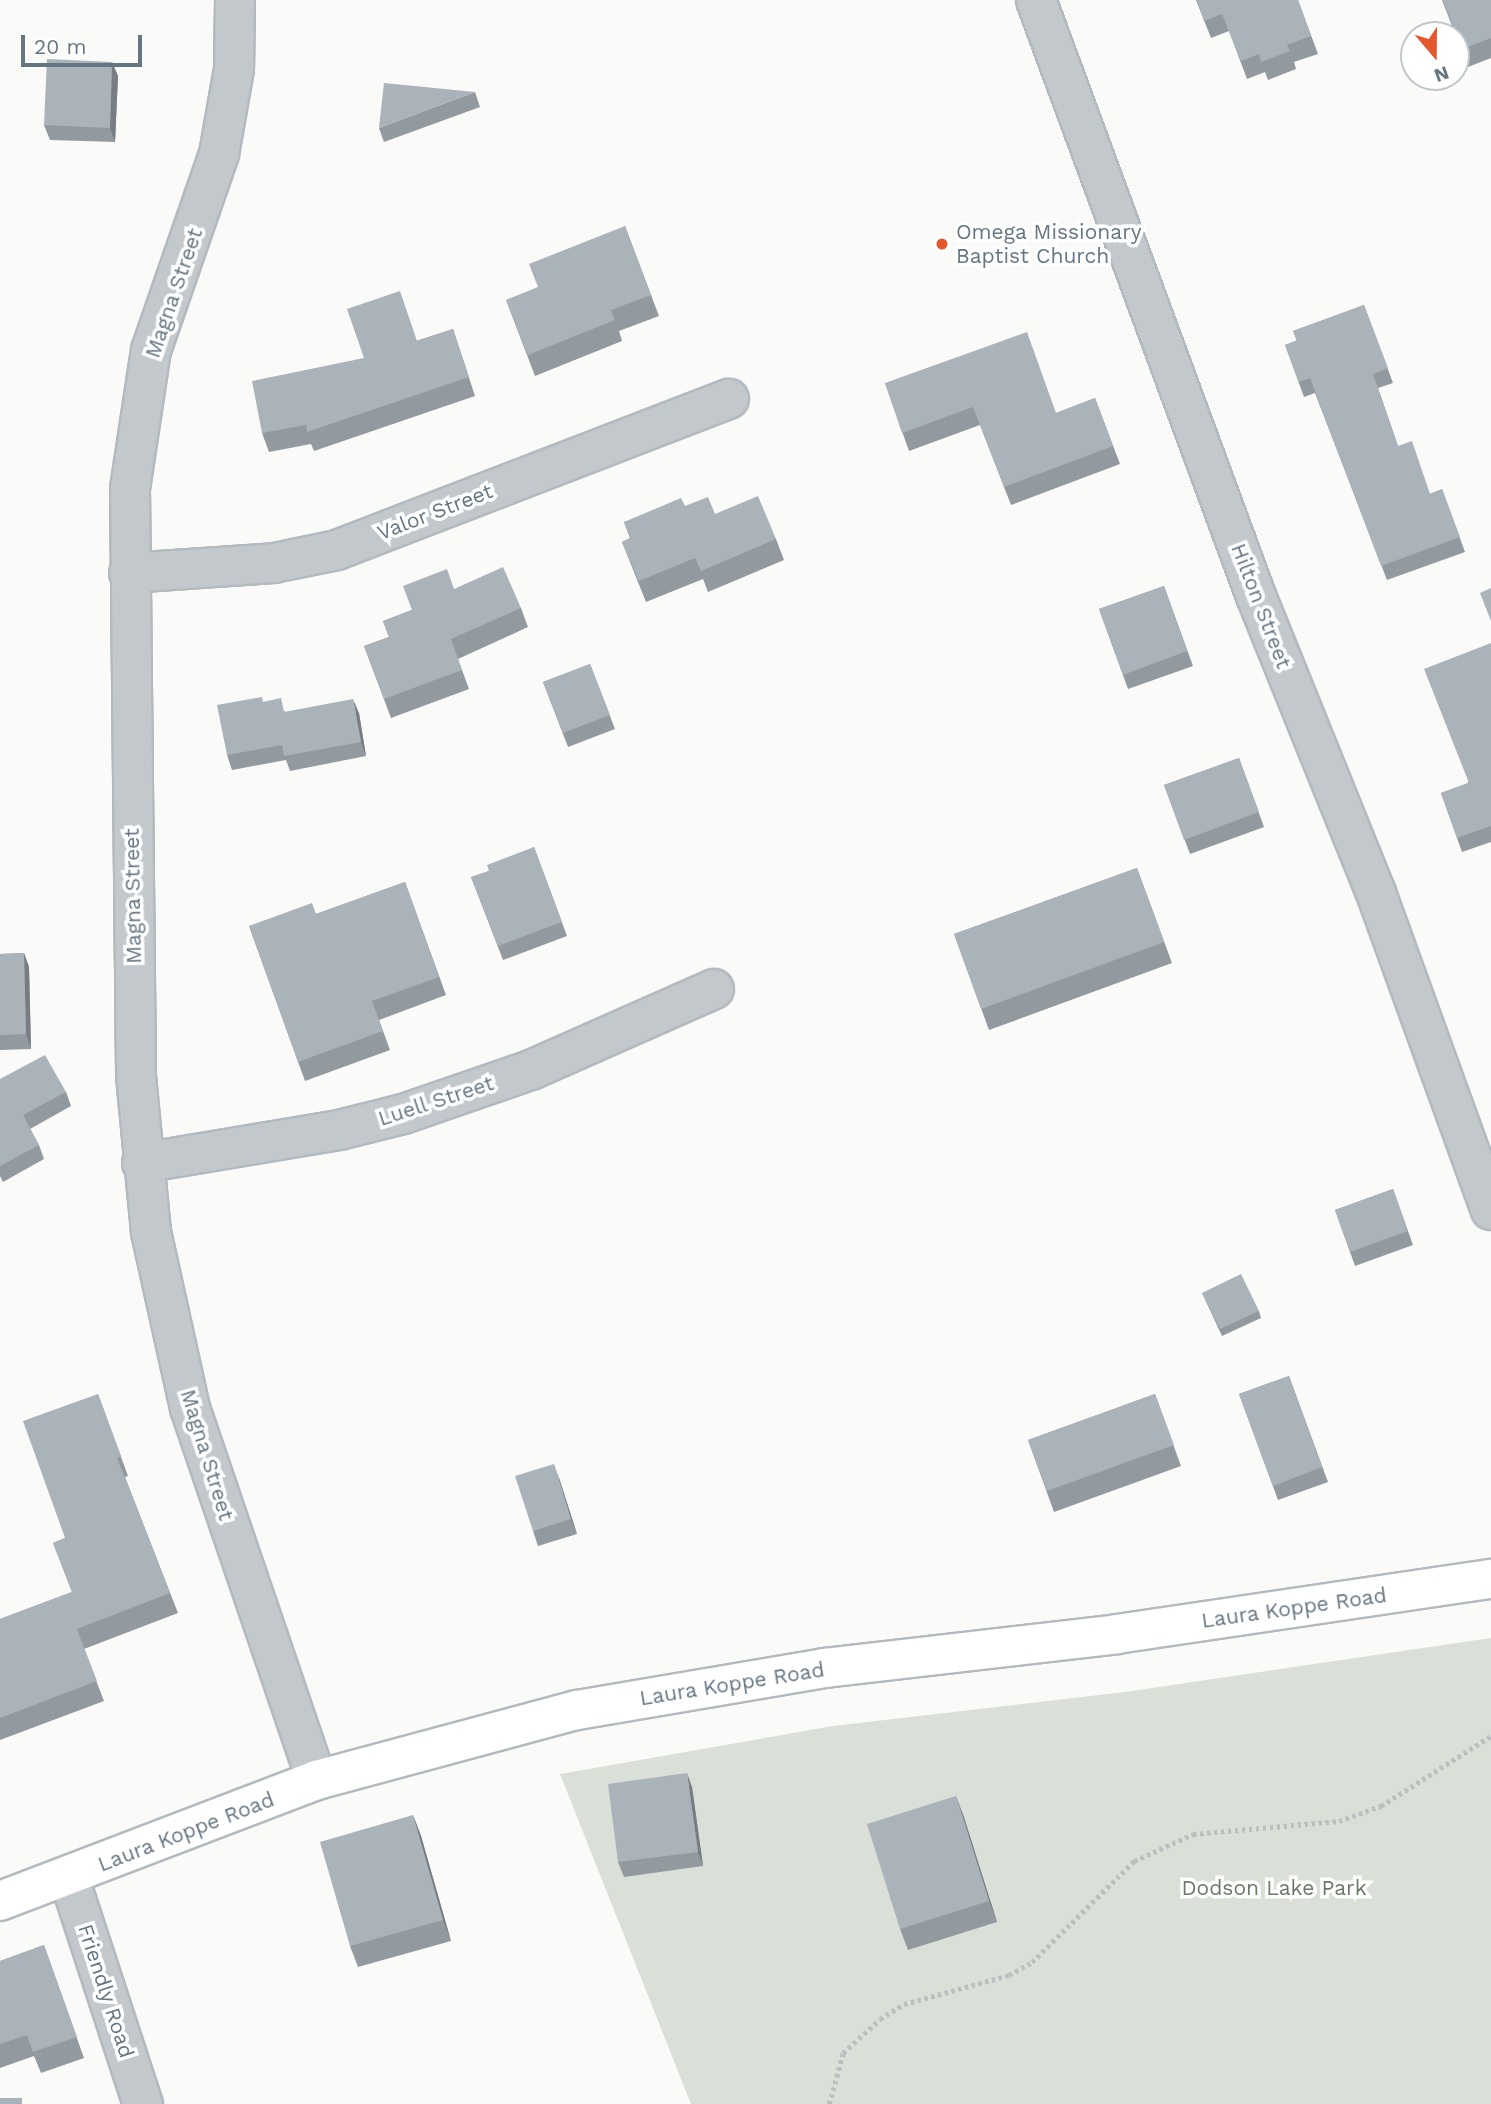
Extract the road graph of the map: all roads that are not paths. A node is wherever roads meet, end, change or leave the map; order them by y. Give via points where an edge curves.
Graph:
1 (234, 0) edge
2 (1036, 0) edge
3 (729, 400) dead end
4 (129, 573) junction
5 (714, 989) dead end
6 (142, 1163) junction
7 (1491, 1210) edge
8 (1491, 1579) edge
9 (317, 1780) junction
10 (69, 1878) junction
11 (0, 1901) edge
12 (143, 2104) edge

1 - 4 street, Magna Street via 234,69 219,154 151,350 130,489
2 - 7 street, Hilton Street via 1256,596 1376,893
3 - 4 street, Valor Street via 337,550 274,563
4 - 6 street, Magna Street via 136,1076
5 - 6 street, Luell Street via 531,1070 403,1114 339,1130
6 - 9 street, Magna Street via 151,1232 191,1408
8 - 9 street, Laura Koppe Road via 665,1693 577,1710
9 - 10 street, Laura Koppe Road
10 - 11 street, Laura Koppe Road
10 - 12 street, Friendly Road

